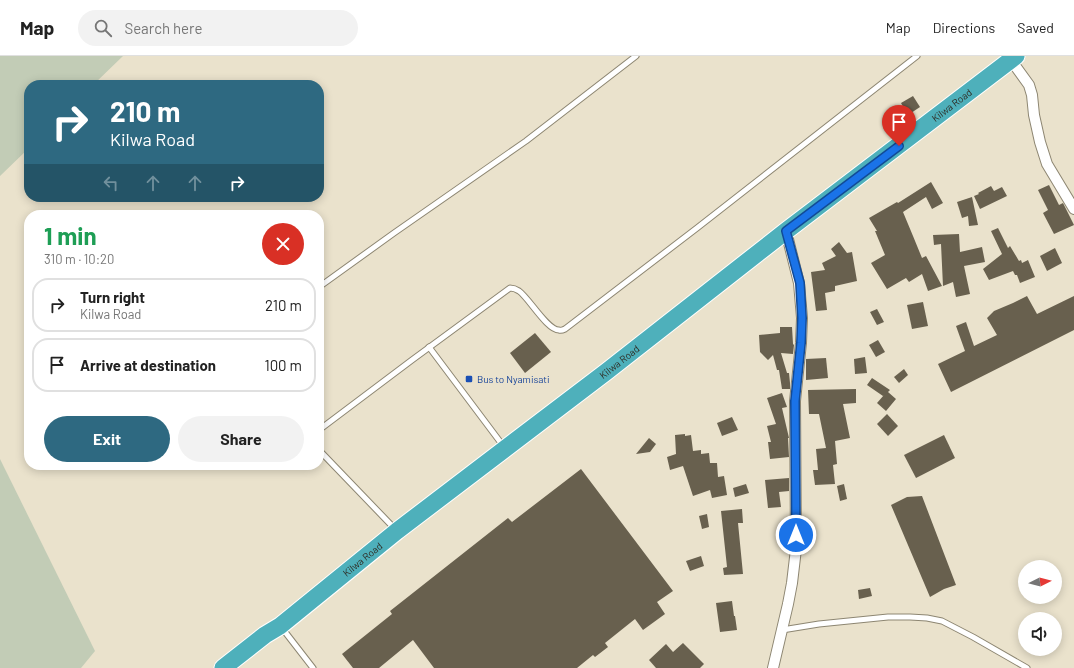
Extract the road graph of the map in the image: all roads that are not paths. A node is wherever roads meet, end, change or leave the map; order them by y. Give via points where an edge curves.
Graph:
1 (636, 56) edge
2 (917, 56) edge
3 (1014, 58) edge
4 (1074, 209) edge
5 (786, 231) junction
6 (324, 283) edge
7 (429, 347) junction
8 (324, 426) edge
9 (505, 448) junction
10 (324, 455) edge
11 (397, 531) junction
12 (280, 626) junction
13 (782, 630) junction
14 (224, 668) edge
15 (313, 668) edge
16 (773, 668) edge
17 (1027, 668) edge

1 - 6 lane via 526,141
2 - 7 lane via 565,329 553,329 521,292 510,288
3 - 4 street via 1032,95 1034,115 1047,164
3 - 5 highway, Kilwa Road
5 - 9 highway, Kilwa Road
5 - 13 street via 800,283 802,318 795,401 796,549
7 - 8 lane
7 - 9 lane
9 - 11 highway, Kilwa Road
10 - 11 lane
11 - 12 highway, Kilwa Road
12 - 14 highway, Kilwa Road
12 - 15 lane
13 - 16 street
13 - 17 lane via 888,617 927,618 942,622

